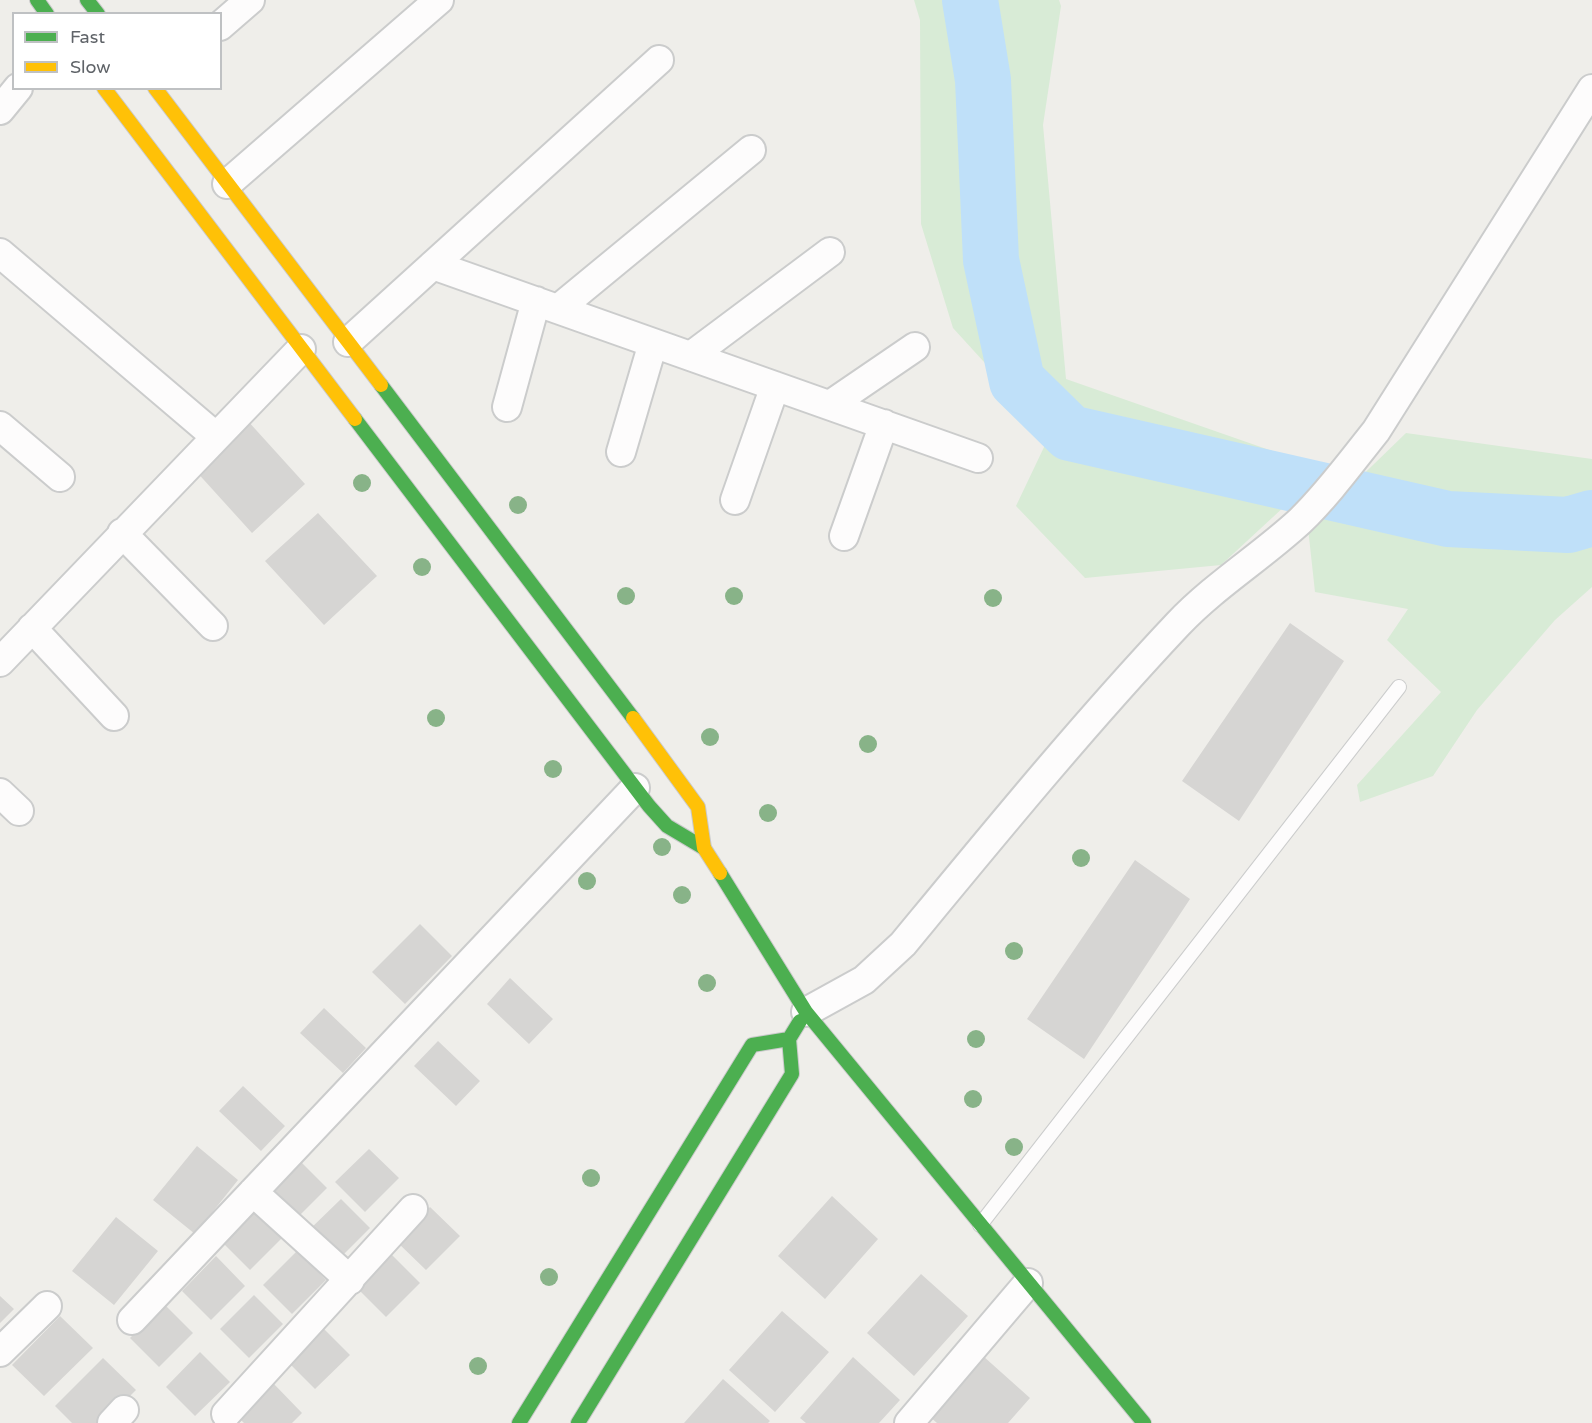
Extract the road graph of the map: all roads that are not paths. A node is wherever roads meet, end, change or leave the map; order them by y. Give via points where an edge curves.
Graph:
1 (87, 0) edge
2 (250, 0) edge
3 (439, 0) edge
4 (96, 12) edge
5 (222, 25) edge
6 (659, 60) dead end
7 (1592, 89) edge
8 (16, 90) edge
9 (106, 90) edge
10 (156, 90) edge
11 (0, 110) edge
12 (751, 150) dead end
13 (227, 184) junction
14 (830, 252) dead end
15 (0, 253) edge
16 (433, 265) junction
17 (547, 305) junction
18 (348, 342) junction
19 (653, 343) junction
20 (915, 347) dead end
21 (301, 348) junction
22 (691, 356) junction
23 (775, 386) junction
24 (830, 405) junction
25 (507, 407) dead end
26 (884, 424) junction
27 (0, 426) edge
28 (215, 436) junction
29 (621, 452) dead end
30 (978, 458) dead end
31 (60, 477) dead end
32 (735, 500) dead end
33 (122, 533) junction
34 (844, 536) dead end
35 (213, 626) dead end
36 (32, 628) junction
37 (0, 662) edge
38 (1400, 687) dead end
39 (114, 716) dead end
40 (635, 788) junction
41 (704, 848) junction
42 (806, 1012) junction
43 (789, 1039) junction
44 (253, 1192) junction
45 (413, 1209) dead end
46 (980, 1225) junction
47 (350, 1280) junction
48 (1028, 1282) junction
49 (47, 1306) dead end
50 (132, 1320) dead end
51 (0, 1352) edge
52 (226, 1414) dead end
53 (519, 1423) edge
54 (578, 1423) edge
55 (909, 1423) edge
56 (1144, 1423) edge

1 - 4 street
2 - 5 street
3 - 13 street
6 - 16 street
7 - 42 street via 1376,431 1350,465 1300,520 1179,622 1069,743 879,969
8 - 11 street
9 - 21 street
10 - 13 street
12 - 17 street
13 - 18 street
14 - 22 street
15 - 28 street
16 - 17 street
16 - 18 street
17 - 19 street
17 - 25 street
18 - 41 street via 685,786 698,807
19 - 22 street
19 - 29 street
20 - 24 street
21 - 28 street
21 - 40 street
22 - 23 street
23 - 24 street
23 - 32 street
24 - 26 street
26 - 30 street
26 - 34 street
27 - 31 street
28 - 33 street
33 - 35 street
33 - 36 street
36 - 37 street
36 - 39 street
38 - 46 lane
40 - 41 street via 667,826
40 - 44 street
41 - 42 street
42 - 43 street
42 - 46 street
43 - 53 street via 752,1045
43 - 54 street via 792,1074
44 - 47 street
44 - 50 street
45 - 47 street
46 - 48 street
47 - 52 street
48 - 55 street
48 - 56 street
49 - 51 street

